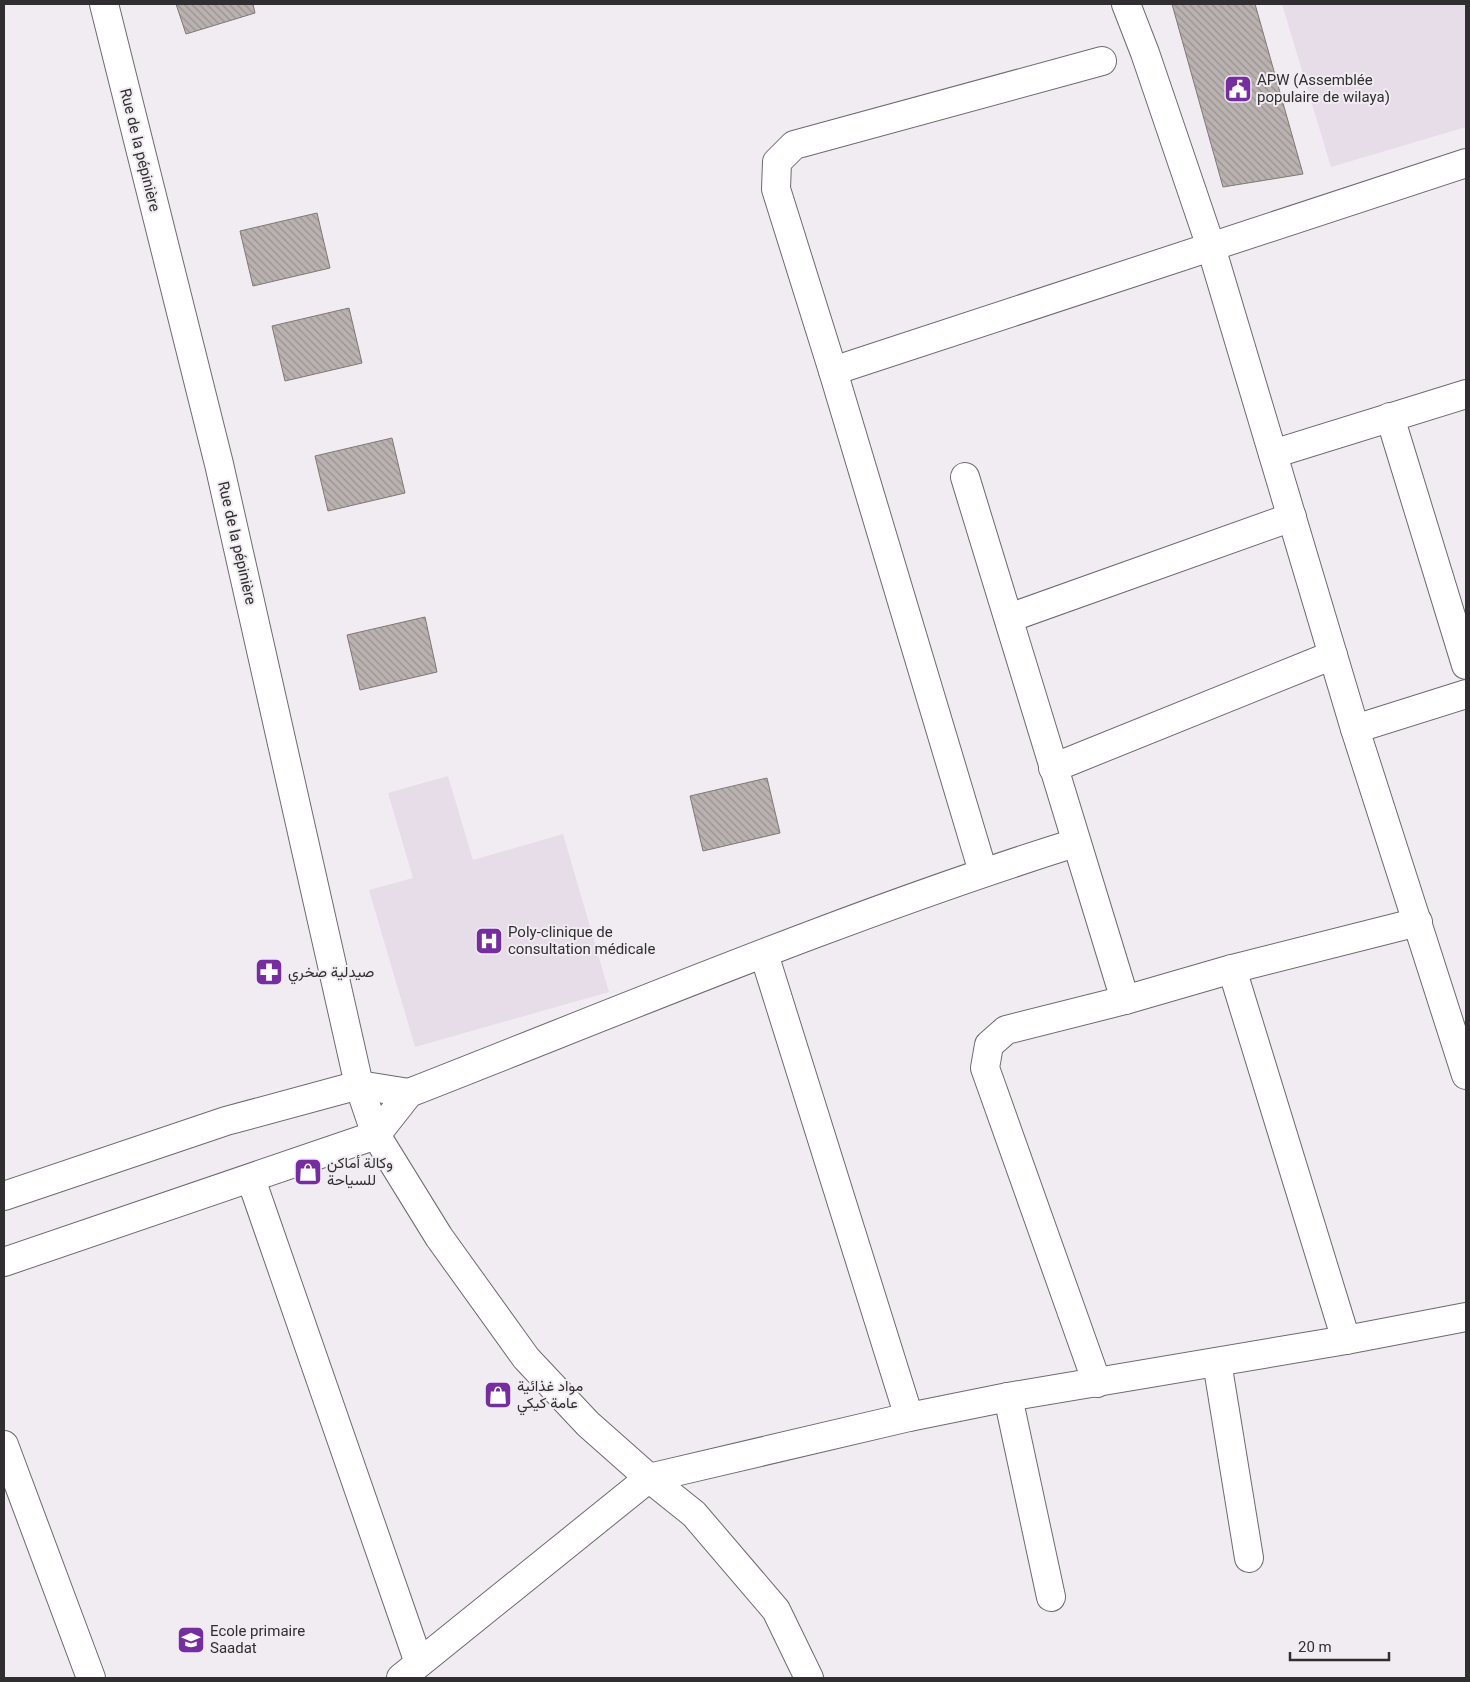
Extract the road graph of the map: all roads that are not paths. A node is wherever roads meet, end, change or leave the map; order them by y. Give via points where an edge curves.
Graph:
1 (104, 4) edge
2 (1126, 4) edge
3 (1102, 61) dead end
4 (1466, 164) edge
5 (1211, 247) junction
6 (834, 371) junction
7 (1466, 394) edge
8 (1390, 417) junction
9 (1273, 454) junction
10 (965, 477) dead end
11 (1292, 518) junction
12 (1010, 618) junction
13 (1333, 655) junction
14 (1466, 665) edge
15 (1466, 694) edge
16 (1356, 729) junction
17 (1053, 768) junction
18 (1076, 843) junction
19 (983, 872) junction
20 (1418, 922) junction
21 (764, 954) junction
22 (1232, 969) junction
23 (1125, 1000) junction
24 (1466, 1075) edge
25 (359, 1085) junction
26 (409, 1094) junction
27 (376, 1135) junction
28 (251, 1179) junction
29 (4, 1196) edge
30 (4, 1262) edge
31 (1466, 1317) edge
32 (1346, 1340) junction
33 (1217, 1362) junction
34 (1097, 1382) junction
35 (1008, 1397) junction
36 (909, 1417) junction
37 (4, 1445) edge
38 (649, 1478) junction
39 (1249, 1558) dead end
40 (1051, 1597) dead end
41 (410, 1671) edge
42 (91, 1678) edge
43 (808, 1678) edge

1 - 25 street, Rue de la pépinière via 219,464
2 - 5 street
3 - 6 street via 794,145 777,162 776,189
4 - 5 street
5 - 6 street
5 - 9 street
6 - 19 street
7 - 8 street
8 - 9 street
8 - 14 street
9 - 11 street
10 - 12 street
11 - 12 street
11 - 13 street
12 - 17 street
13 - 16 street
13 - 17 street
15 - 16 street
16 - 20 street
17 - 18 street
18 - 19 street
18 - 23 street
19 - 21 street
20 - 22 street
20 - 24 street
21 - 26 street
21 - 36 street
22 - 23 street
22 - 32 street
23 - 34 street via 1006,1030 989,1045 986,1068
25 - 26 street
25 - 27 street, Rue de la pépinière
25 - 29 street via 226,1121
26 - 27 street
27 - 28 street
27 - 38 street, Rue de la pépinière via 439,1238 526,1358 588,1424
28 - 30 street
28 - 41 street
31 - 32 street
32 - 33 street
33 - 34 street
33 - 39 street
34 - 35 street
35 - 36 street
35 - 40 street
36 - 38 street
37 - 42 street
38 - 41 street
38 - 43 street, Rue de la pépinière via 694,1514 776,1610

